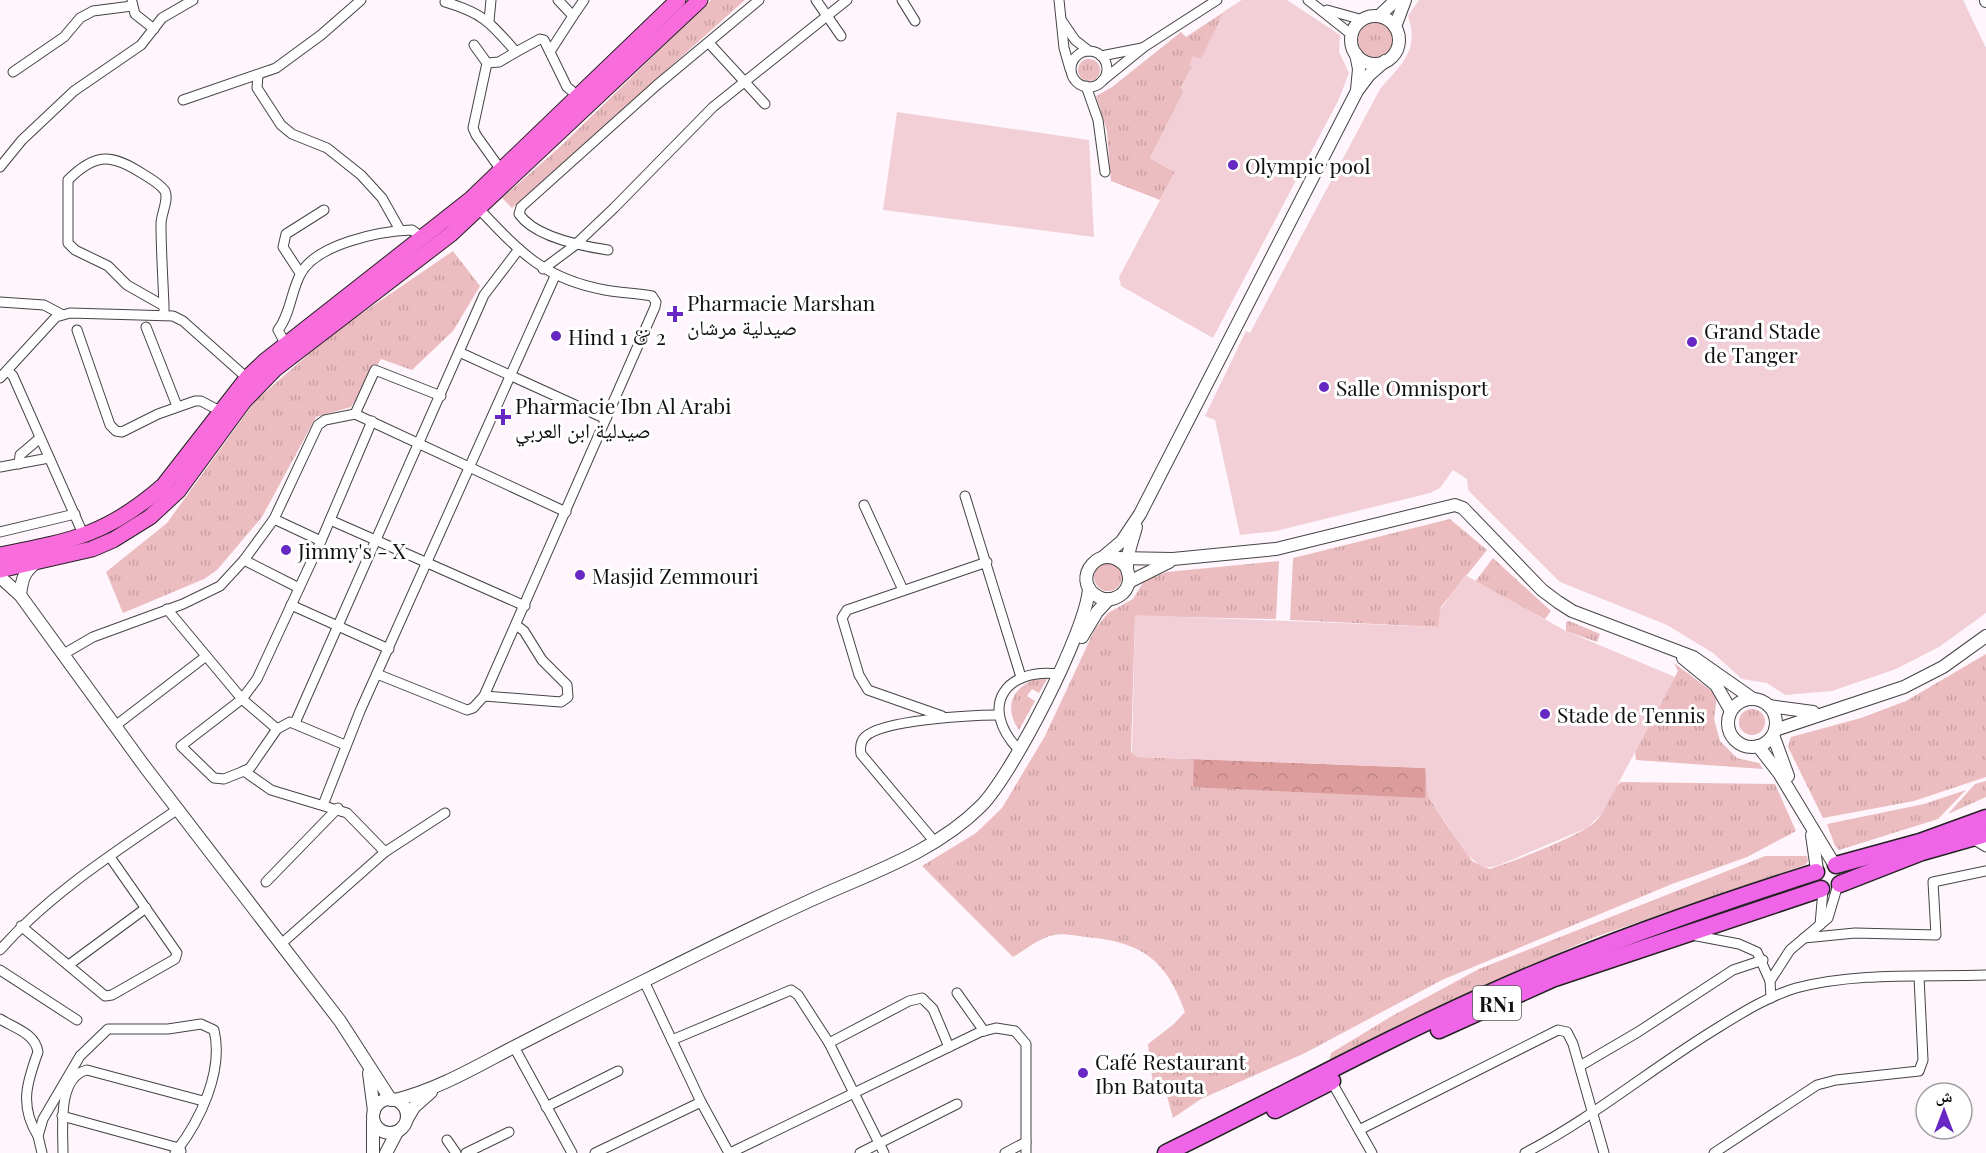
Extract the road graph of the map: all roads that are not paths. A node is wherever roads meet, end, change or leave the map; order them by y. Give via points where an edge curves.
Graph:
1 (193, 0) edge
2 (361, 0) edge
3 (491, 0) edge
4 (558, 0) edge
5 (584, 0) edge
6 (678, 0) edge
7 (700, 0) edge
8 (759, 0) edge
9 (816, 0) edge
10 (847, 0) edge
11 (902, 0) edge
12 (1059, 0) edge
13 (1217, 0) edge
14 (1308, 0) edge
15 (1396, 0) edge
16 (1405, 0) edge
17 (445, 2) dead end
18 (132, 3) edge
19 (1319, 8) junction
20 (826, 14) junction
21 (573, 16) junction
22 (1379, 16) junction
23 (1060, 18) junction
24 (1363, 20) junction
25 (489, 21) junction
26 (915, 21) dead end
27 (1395, 27) junction
28 (154, 29) junction
29 (1352, 35) junction
30 (841, 36) dead end
31 (709, 44) junction
32 (474, 45) dead end
33 (1144, 47) junction
34 (550, 50) junction
35 (1089, 51) junction
36 (516, 52) junction
37 (1356, 54) junction
38 (1101, 56) junction
39 (1385, 61) junction
40 (487, 63) junction
41 (1070, 70) junction
42 (13, 72) dead end
43 (258, 75) junction
44 (1102, 81) junction
45 (744, 82) junction
46 (1086, 86) junction
47 (1357, 92) junction
48 (578, 96) junction
49 (183, 100) dead end
50 (765, 104) dead end
51 (0, 167) edge
52 (501, 170) junction
53 (1105, 172) dead end
54 (479, 209) junction
55 (324, 210) dead end
56 (400, 230) junction
57 (423, 238) junction
58 (574, 246) junction
59 (519, 249) junction
60 (608, 250) dead end
61 (543, 269) junction
62 (300, 273) junction
63 (555, 276) junction
64 (0, 302) edge
65 (164, 310) junction
66 (61, 314) junction
67 (146, 327) dead end
68 (76, 330) dead end
69 (285, 343) junction
70 (459, 352) junction
71 (8, 371) junction
72 (510, 376) junction
73 (0, 378) edge
74 (247, 378) junction
75 (441, 396) junction
76 (177, 406) junction
77 (220, 411) junction
78 (355, 414) junction
79 (606, 419) junction
80 (372, 421) junction
81 (40, 438) junction
82 (421, 444) junction
83 (49, 458) junction
84 (18, 464) junction
85 (468, 466) junction
86 (0, 467) edge
87 (965, 496) dead end
88 (864, 505) dead end
89 (566, 512) junction
90 (75, 514) junction
91 (1140, 514) junction
92 (274, 519) junction
93 (330, 520) junction
94 (0, 532) edge
95 (84, 536) junction
96 (321, 540) junction
97 (378, 540) junction
98 (0, 555) edge
99 (1103, 557) junction
100 (1188, 557) junction
101 (244, 560) junction
102 (37, 562) junction
103 (987, 562) junction
104 (1124, 562) junction
105 (428, 563) junction
106 (0, 570) edge
107 (0, 577) edge
108 (1129, 582) junction
109 (299, 588) junction
110 (1089, 588) junction
111 (903, 590) junction
112 (20, 595) junction
113 (1109, 599) junction
114 (291, 605) junction
115 (525, 606) junction
116 (167, 609) junction
117 (516, 625) junction
118 (339, 626) junction
119 (1986, 636) edge
120 (1072, 646) junction
121 (389, 649) junction
122 (1678, 652) junction
123 (62, 655) junction
124 (205, 657) junction
125 (377, 674) junction
126 (1058, 674) junction
127 (1021, 677) junction
128 (484, 696) junction
129 (242, 699) junction
130 (1753, 699) junction
131 (1769, 706) junction
132 (1731, 711) junction
133 (1824, 713) junction
134 (998, 715) junction
135 (942, 716) junction
136 (295, 723) junction
137 (115, 726) junction
138 (277, 729) junction
139 (1774, 732) junction
140 (345, 745) junction
141 (1758, 746) junction
142 (1018, 749) junction
143 (244, 771) junction
144 (1796, 800) junction
145 (323, 805) junction
146 (338, 808) junction
147 (178, 809) junction
148 (445, 813) dead end
149 (1986, 818) edge
150 (1810, 828) junction
151 (1978, 836) edge
152 (934, 841) junction
153 (1986, 847) edge
154 (385, 852) junction
155 (110, 857) junction
156 (1835, 865) junction
157 (1816, 871) junction
158 (1986, 871) edge
159 (267, 882) dead end
160 (1831, 888) junction
161 (146, 908) junction
162 (21, 926) junction
163 (1683, 933) junction
164 (1804, 939) junction
165 (281, 944) junction
166 (0, 950) edge
167 (1762, 960) junction
168 (70, 964) junction
169 (0, 970) edge
170 (1986, 975) edge
171 (1919, 977) junction
172 (644, 981) junction
173 (1770, 981) junction
174 (957, 993) dead end
175 (1771, 998) junction
176 (0, 1019) edge
177 (77, 1020) dead end
178 (984, 1031) junction
179 (672, 1040) junction
180 (828, 1043) junction
181 (514, 1047) junction
182 (949, 1047) junction
183 (366, 1063) junction
184 (1580, 1066) junction
185 (618, 1071) dead end
186 (1329, 1077) junction
187 (434, 1089) junction
188 (854, 1095) junction
189 (393, 1100) junction
190 (203, 1101) junction
191 (701, 1102) junction
192 (957, 1104) dead end
193 (546, 1107) junction
194 (1594, 1113) junction
195 (374, 1114) junction
196 (62, 1116) junction
197 (407, 1119) junction
198 (1359, 1130) junction
199 (397, 1132) junction
200 (509, 1132) dead end
201 (38, 1136) junction
202 (447, 1140) dead end
203 (1026, 1142) junction
204 (879, 1143) junction
205 (178, 1151) edge
206 (42, 1153) edge
207 (63, 1153) edge
208 (373, 1153) edge
209 (386, 1153) edge
210 (456, 1153) edge
211 (466, 1153) edge
212 (572, 1153) edge
213 (595, 1153) edge
214 (730, 1153) edge
215 (860, 1153) edge
216 (884, 1153) edge
217 (1005, 1153) edge
218 (1026, 1153) edge
219 (1166, 1153) edge
220 (1188, 1153) edge
221 (1372, 1153) edge
222 (1525, 1153) edge
223 (1605, 1153) edge
224 (1714, 1153) edge

1 - 28 street via 162,18
2 - 43 street via 287,61
3 - 25 street
4 - 21 street
5 - 21 street
6 - 48 main road
7 - 54 main road
8 - 31 street
9 - 20 street
10 - 20 street
11 - 26 street
12 - 23 street
13 - 33 street
14 - 19 street
15 - 22 street
16 - 27 street
17 - 25 street via 471,9
18 - 28 street via 135,14
18 - 42 street via 93,11 64,37
19 - 24 street
19 - 29 street
20 - 30 street
20 - 45 street
21 - 34 street
22 - 24 street
22 - 27 street
23 - 35 street via 1075,40
23 - 41 street
24 - 29 street
25 - 36 street
27 - 39 street via 1398,45
28 - 51 street via 141,45 57,105
29 - 37 street
31 - 45 street
31 - 58 street via 657,85 521,207 519,214 524,222
32 - 40 street
33 - 38 street
33 - 44 street
34 - 36 street via 540,39
34 - 48 street via 567,87
35 - 38 street
35 - 41 street via 1078,55
36 - 40 street via 499,62
37 - 39 street via 1366,62
37 - 47 street
38 - 44 street via 1106,70
39 - 47 street
40 - 52 street via 473,128
41 - 46 street via 1076,81
43 - 49 street
43 - 56 street via 257,88 281,125 292,134 327,148 361,175 382,198
44 - 46 street
45 - 50 street
45 - 58 street via 713,107
46 - 53 street via 1098,120
47 - 91 street
48 - 52 main road
52 - 57 main road
54 - 59 street
54 - 102 main road via 275,369 244,401 178,491 150,517 92,549
55 - 62 street via 286,234 283,247
56 - 57 street via 412,230
56 - 62 street via 350,239
57 - 69 main road
58 - 60 street
58 - 61 street
59 - 61 street
59 - 70 street via 484,295
61 - 63 street
62 - 69 street via 284,323 278,330
63 - 72 street
63 - 79 street via 603,290 652,296 656,302
64 - 66 street via 44,305
65 - 65 street via 161,222 165,190 116,158 92,162 68,180 68,243 108,266 127,285
65 - 66 street
65 - 74 street via 183,321
66 - 71 street
67 - 76 street
68 - 76 street via 113,429 122,432
69 - 74 main road
70 - 72 street
70 - 75 street
71 - 73 street
71 - 81 street
72 - 79 street
72 - 85 street
74 - 77 main road
75 - 78 street via 375,370
75 - 82 street
76 - 77 street via 201,401
77 - 95 main road via 163,486 124,516
78 - 80 street
78 - 92 street via 318,425
79 - 89 street
80 - 82 street
80 - 93 street
81 - 83 street
81 - 84 street via 20,455
82 - 85 street
82 - 97 street
83 - 84 street
83 - 90 street
84 - 86 street
85 - 89 street
85 - 105 street
87 - 103 street
88 - 111 street
89 - 115 street
90 - 94 street
90 - 95 street
91 - 99 street via 1122,542
91 - 104 street
92 - 96 street
92 - 101 street
93 - 96 street
93 - 97 street
95 - 98 main road
96 - 109 street
97 - 105 street
97 - 118 street
99 - 104 street
99 - 110 street via 1088,571
100 - 104 street
100 - 108 street
100 - 122 street via 1276,549 1455,505 1463,508 1558,602
101 - 109 street
101 - 116 street via 220,586
102 - 106 main road
102 - 112 street via 22,577
103 - 111 street
103 - 127 street
104 - 108 street
105 - 115 street
105 - 121 street
107 - 112 street
108 - 113 street via 1122,594
109 - 114 street
110 - 113 street via 1096,596
110 - 120 street via 1086,610
111 - 135 street via 843,614 859,675 868,690
112 - 123 street
113 - 120 street
114 - 118 street
114 - 129 street via 257,679
115 - 117 street
116 - 123 street via 93,637
116 - 124 street
117 - 128 street
117 - 128 street via 567,685 568,696 561,702
118 - 121 street
118 - 136 street
119 - 133 street via 1943,667 1904,687
120 - 126 street
121 - 125 street
122 - 130 street via 1700,661
122 - 132 street via 1716,685
123 - 137 street
124 - 129 street
124 - 137 street
125 - 128 street via 467,710
125 - 140 street
126 - 127 street via 1043,672
126 - 142 street
127 - 134 street via 1002,696
129 - 138 street
129 - 143 street via 181,746 214,778 224,779
130 - 131 street
130 - 132 street via 1743,701
131 - 133 street
131 - 139 street via 1776,720
132 - 141 street via 1731,735 1745,746
133 - 139 street
134 - 135 street
134 - 142 street via 1007,737
135 - 152 street via 878,730 866,735 860,748
136 - 138 street
136 - 140 street
137 - 147 street
138 - 143 street
139 - 141 street
139 - 144 street
140 - 145 street
141 - 144 street
142 - 152 street via 1005,775 981,805
143 - 145 street via 271,790
144 - 150 street
145 - 146 street
146 - 154 street via 357,820
146 - 159 street
147 - 155 street
147 - 165 street
148 - 154 street
149 - 156 highway, RN1 via 1920,842
150 - 156 street
150 - 157 street
151 - 153 street
151 - 160 highway, RN1 via 1922,852
152 - 172 street via 888,868 807,902
154 - 165 street
155 - 161 street
155 - 162 street
156 - 157 highway, RN1 via 1823,864
156 - 160 highway via 1843,876
157 - 160 highway via 1816,883
157 - 186 highway, RN1 via 1600,946 1491,992
158 - 164 street via 1933,882 1936,935 1855,933
160 - 163 highway, RN1
160 - 164 street via 1831,913
161 - 168 street
161 - 168 street via 177,952 175,959 109,996
162 - 166 street
162 - 168 street
163 - 167 street via 1748,946
163 - 186 highway, RN1 via 1552,979
164 - 173 street via 1784,957
165 - 183 street via 340,1021
167 - 173 street
167 - 184 street via 1733,969
169 - 177 street
170 - 171 street
171 - 175 street via 1865,977 1813,984
171 - 224 street via 1923,1060 1919,1071 1817,1085
172 - 179 street
172 - 181 street
173 - 175 street
174 - 178 street
175 - 194 street via 1674,1054
176 - 201 street via 32,1037 37,1045 25,1093 27,1114
178 - 182 street
178 - 203 street via 1011,1030 1019,1033 1026,1044
179 - 180 street via 791,990
179 - 191 street
180 - 182 street via 922,998 933,1009
180 - 188 street
181 - 187 street
181 - 193 street
182 - 188 street
183 - 189 street
183 - 195 street
184 - 194 street
184 - 198 street via 1567,1032 1552,1032
185 - 193 street
186 - 198 street
186 - 219 highway, RN1
186 - 220 highway, RN1
187 - 189 street
187 - 197 street
188 - 204 street
188 - 214 street
189 - 195 street via 381,1103
189 - 197 street via 403,1105
190 - 196 street via 87,1070 75,1075
190 - 201 street via 217,1058 216,1037 211,1027 201,1024 168,1029 108,1029 80,1056 43,1119
190 - 205 street
191 - 213 street
191 - 214 street
192 - 204 street
193 - 212 street
194 - 222 street
194 - 223 street
195 - 199 street via 381,1130
195 - 208 street
196 - 205 street
196 - 207 street
197 - 199 street
198 - 221 street
199 - 209 street
200 - 211 street
201 - 206 street
202 - 210 street
203 - 217 street
203 - 218 street
204 - 215 street
204 - 216 street

